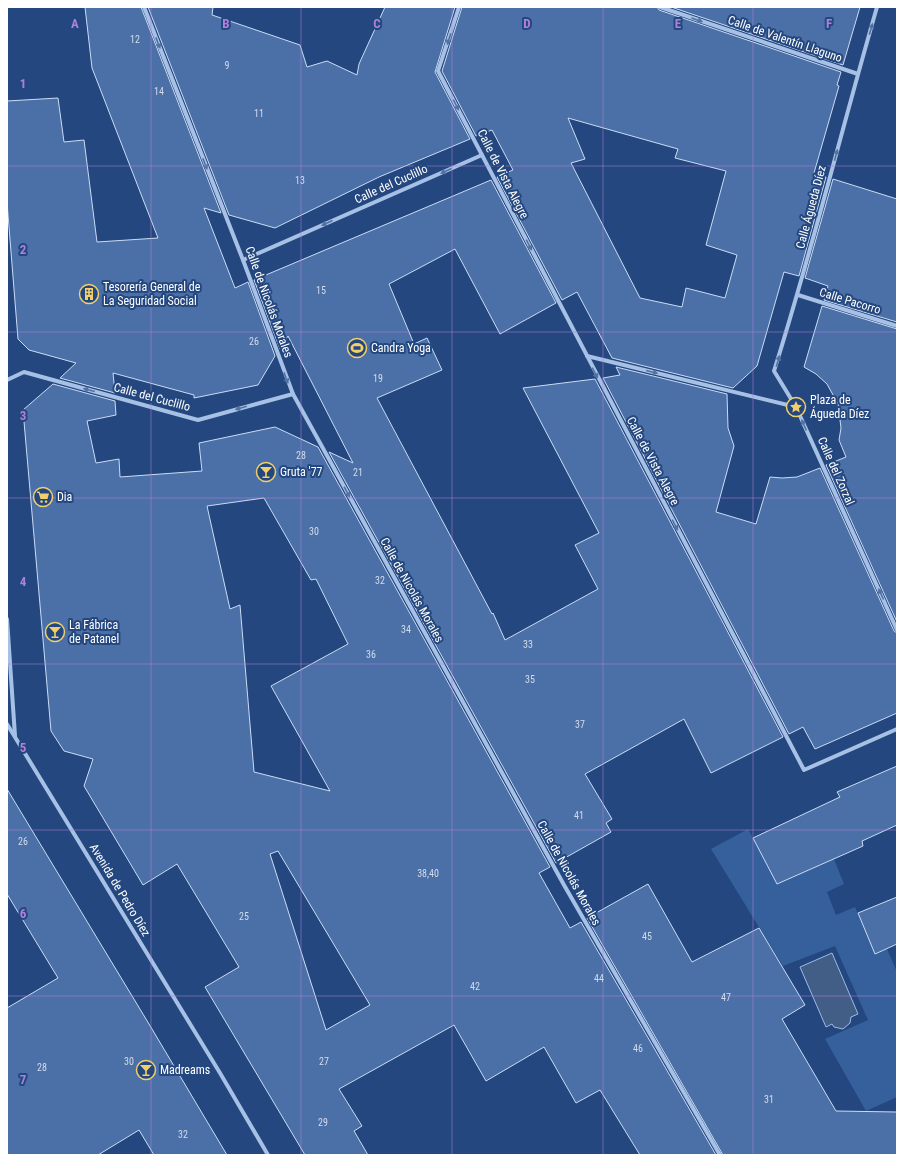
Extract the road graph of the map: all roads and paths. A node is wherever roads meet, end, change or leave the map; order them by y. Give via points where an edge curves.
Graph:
1 (144, 7) edge
2 (459, 7) edge
3 (660, 7) edge
4 (877, 7) edge
5 (858, 74) junction
6 (482, 155) junction
7 (243, 260) junction
8 (798, 295) junction
9 (897, 326) edge
10 (587, 356) junction
11 (7, 380) edge
12 (292, 394) junction
13 (796, 407) junction
14 (7, 619) edge
15 (897, 630) edge
16 (7, 724) edge
17 (897, 729) edge
18 (15, 737) junction
19 (268, 1155) edge
20 (720, 1155) edge

1 -> 7 street, Calle de Nicolás Morales
2 -> 6 street, Calle de Vista Alegre via 438,70
3 -> 5 street, Calle de Valentín Llaguno
5 -> 4 street, Calle Águeda Díez
8 -> 5 street, Calle Águeda Díez
6 -> 7 street, Calle del Cuclillo
6 -> 10 street, Calle de Vista Alegre
7 -> 12 street, Calle de Nicolás Morales
8 - 9 street, Calle Pacorro
13 -> 8 street, Calle Águeda Díez via 774,371
10 -> 13 street
10 -> 17 street, Calle de Vista Alegre via 804,770
12 -> 11 street, Calle del Cuclillo via 198,420 24,372
12 -> 20 street, Calle de Nicolás Morales via 564,885
15 -> 13 street, Calle del Zorzal
14 - 18 street, Avenida de Pedro Díez
16 - 18 street
18 - 19 street, Avenida de Pedro Díez

